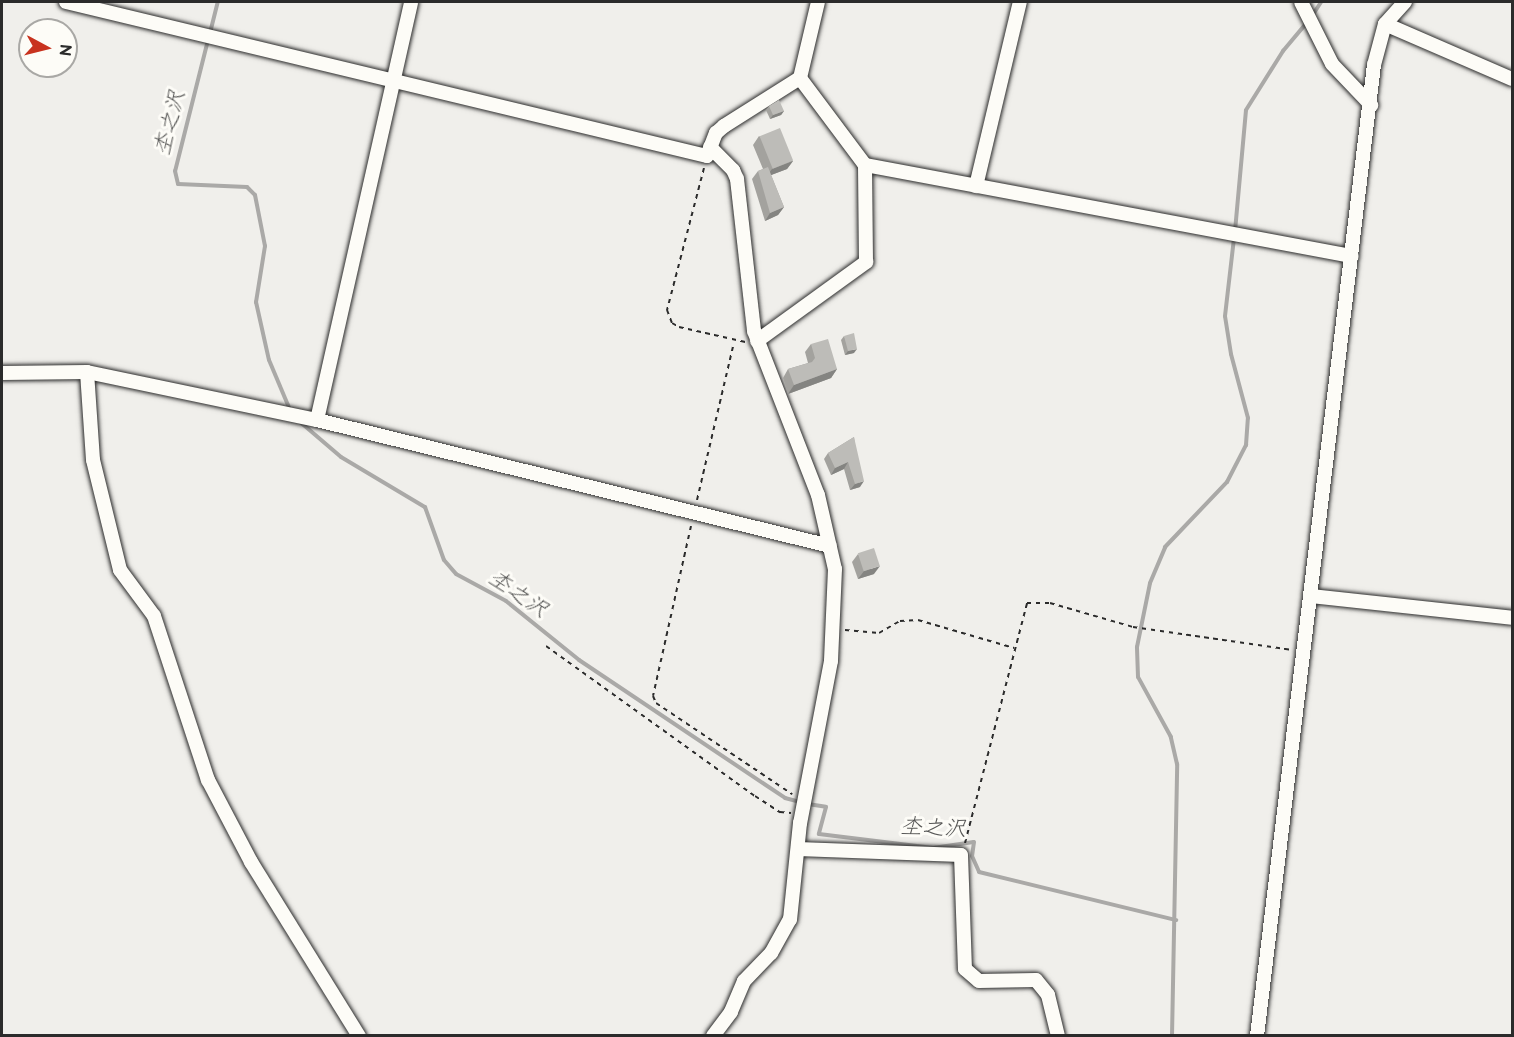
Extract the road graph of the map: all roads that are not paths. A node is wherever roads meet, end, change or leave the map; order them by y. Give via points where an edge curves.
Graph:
1 (66, 2) edge
2 (411, 2) edge
3 (818, 2) edge
4 (1020, 2) edge
5 (1301, 2) edge
6 (1405, 2) edge
7 (1384, 24) junction
8 (800, 78) junction
9 (1512, 79) edge
10 (393, 82) junction
11 (1371, 105) junction
12 (708, 152) junction
13 (865, 165) junction
14 (976, 186) junction
15 (1352, 256) junction
16 (757, 341) junction
17 (87, 372) junction
18 (2, 373) edge
19 (317, 420) junction
20 (830, 546) junction
21 (1311, 596) junction
22 (1512, 618) edge
23 (798, 849) junction
24 (359, 1035) edge
25 (713, 1035) edge
26 (1058, 1035) edge
27 (1257, 1035) edge

1 - 10 street
2 - 10 street
3 - 8 street
4 - 14 street
5 - 11 street via 1332,64
6 - 7 street
7 - 9 street
7 - 11 street via 1374,65
8 - 12 street via 724,126
8 - 13 street
10 - 12 street
10 - 19 street
11 - 15 street
12 - 16 street via 733,170 737,179
13 - 14 street
13 - 16 street via 866,262
14 - 15 street
15 - 21 street
16 - 20 street via 818,495
17 - 18 street
17 - 19 street
17 - 24 street via 93,460 120,570 154,615 213,790 251,862
19 - 20 street
20 - 23 street via 835,569 833,629
21 - 22 street
21 - 27 street
23 - 25 street via 790,919 784,933 744,981 731,1012
23 - 26 street via 961,855 965,969 978,981 1035,980 1048,995

